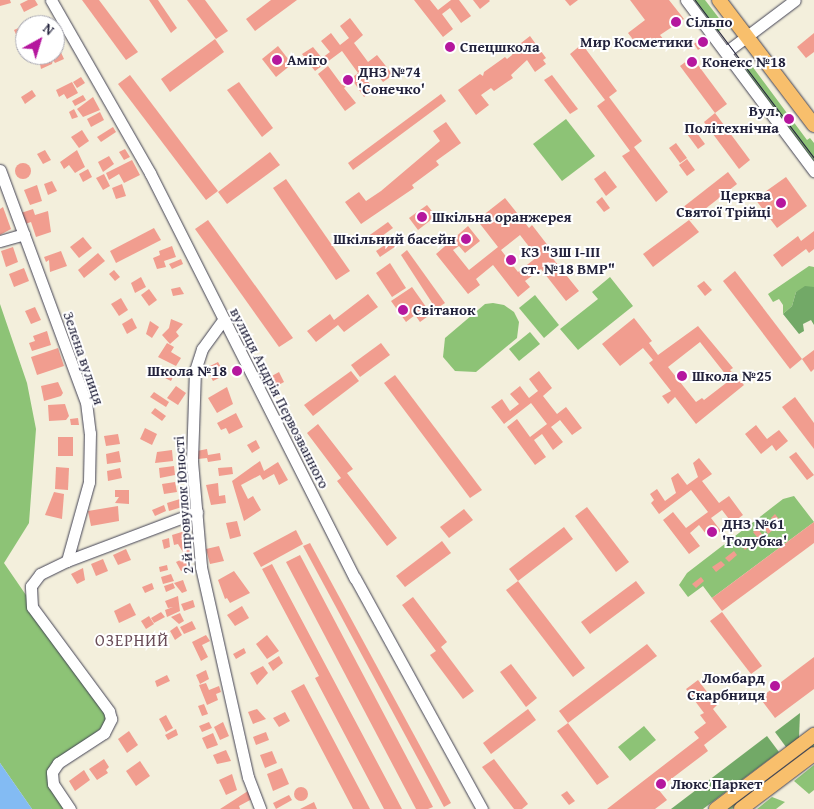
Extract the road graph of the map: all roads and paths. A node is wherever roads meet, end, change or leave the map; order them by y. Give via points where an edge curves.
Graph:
1 (51, 0) edge
2 (686, 0) edge
3 (719, 0) edge
4 (796, 0) edge
5 (747, 37) junction
6 (726, 52) junction
7 (814, 124) edge
8 (0, 170) edge
9 (814, 171) edge
10 (24, 234) junction
11 (0, 241) edge
12 (223, 320) junction
13 (197, 512) junction
14 (68, 561) junction
15 (814, 734) edge
16 (814, 754) edge
17 (70, 809) edge
18 (260, 809) edge
19 (482, 809) edge
20 (717, 809) edge
21 (741, 809) edge

1 - 12 street, вулиця Андрія Первозванного via 150,173
2 - 6 street
3 - 5 main road
4 - 5 street
5 - 6 street
5 - 7 main road
6 - 9 street
8 - 10 street, Зелена вулиця
10 - 11 street
10 - 14 street, Зелена вулиця via 80,384 88,415 89,482
12 - 13 street, 2-й провулок Юності via 202,349 195,370 192,447
12 - 19 street, вулиця Андрія Первозванного via 355,578
13 - 14 street
13 - 18 street, 2-й провулок Юності via 200,567 248,777
14 - 17 street via 35,579 29,596 32,607 109,711 111,719 104,733 54,767 53,784
15 - 20 main road
16 - 21 main road

